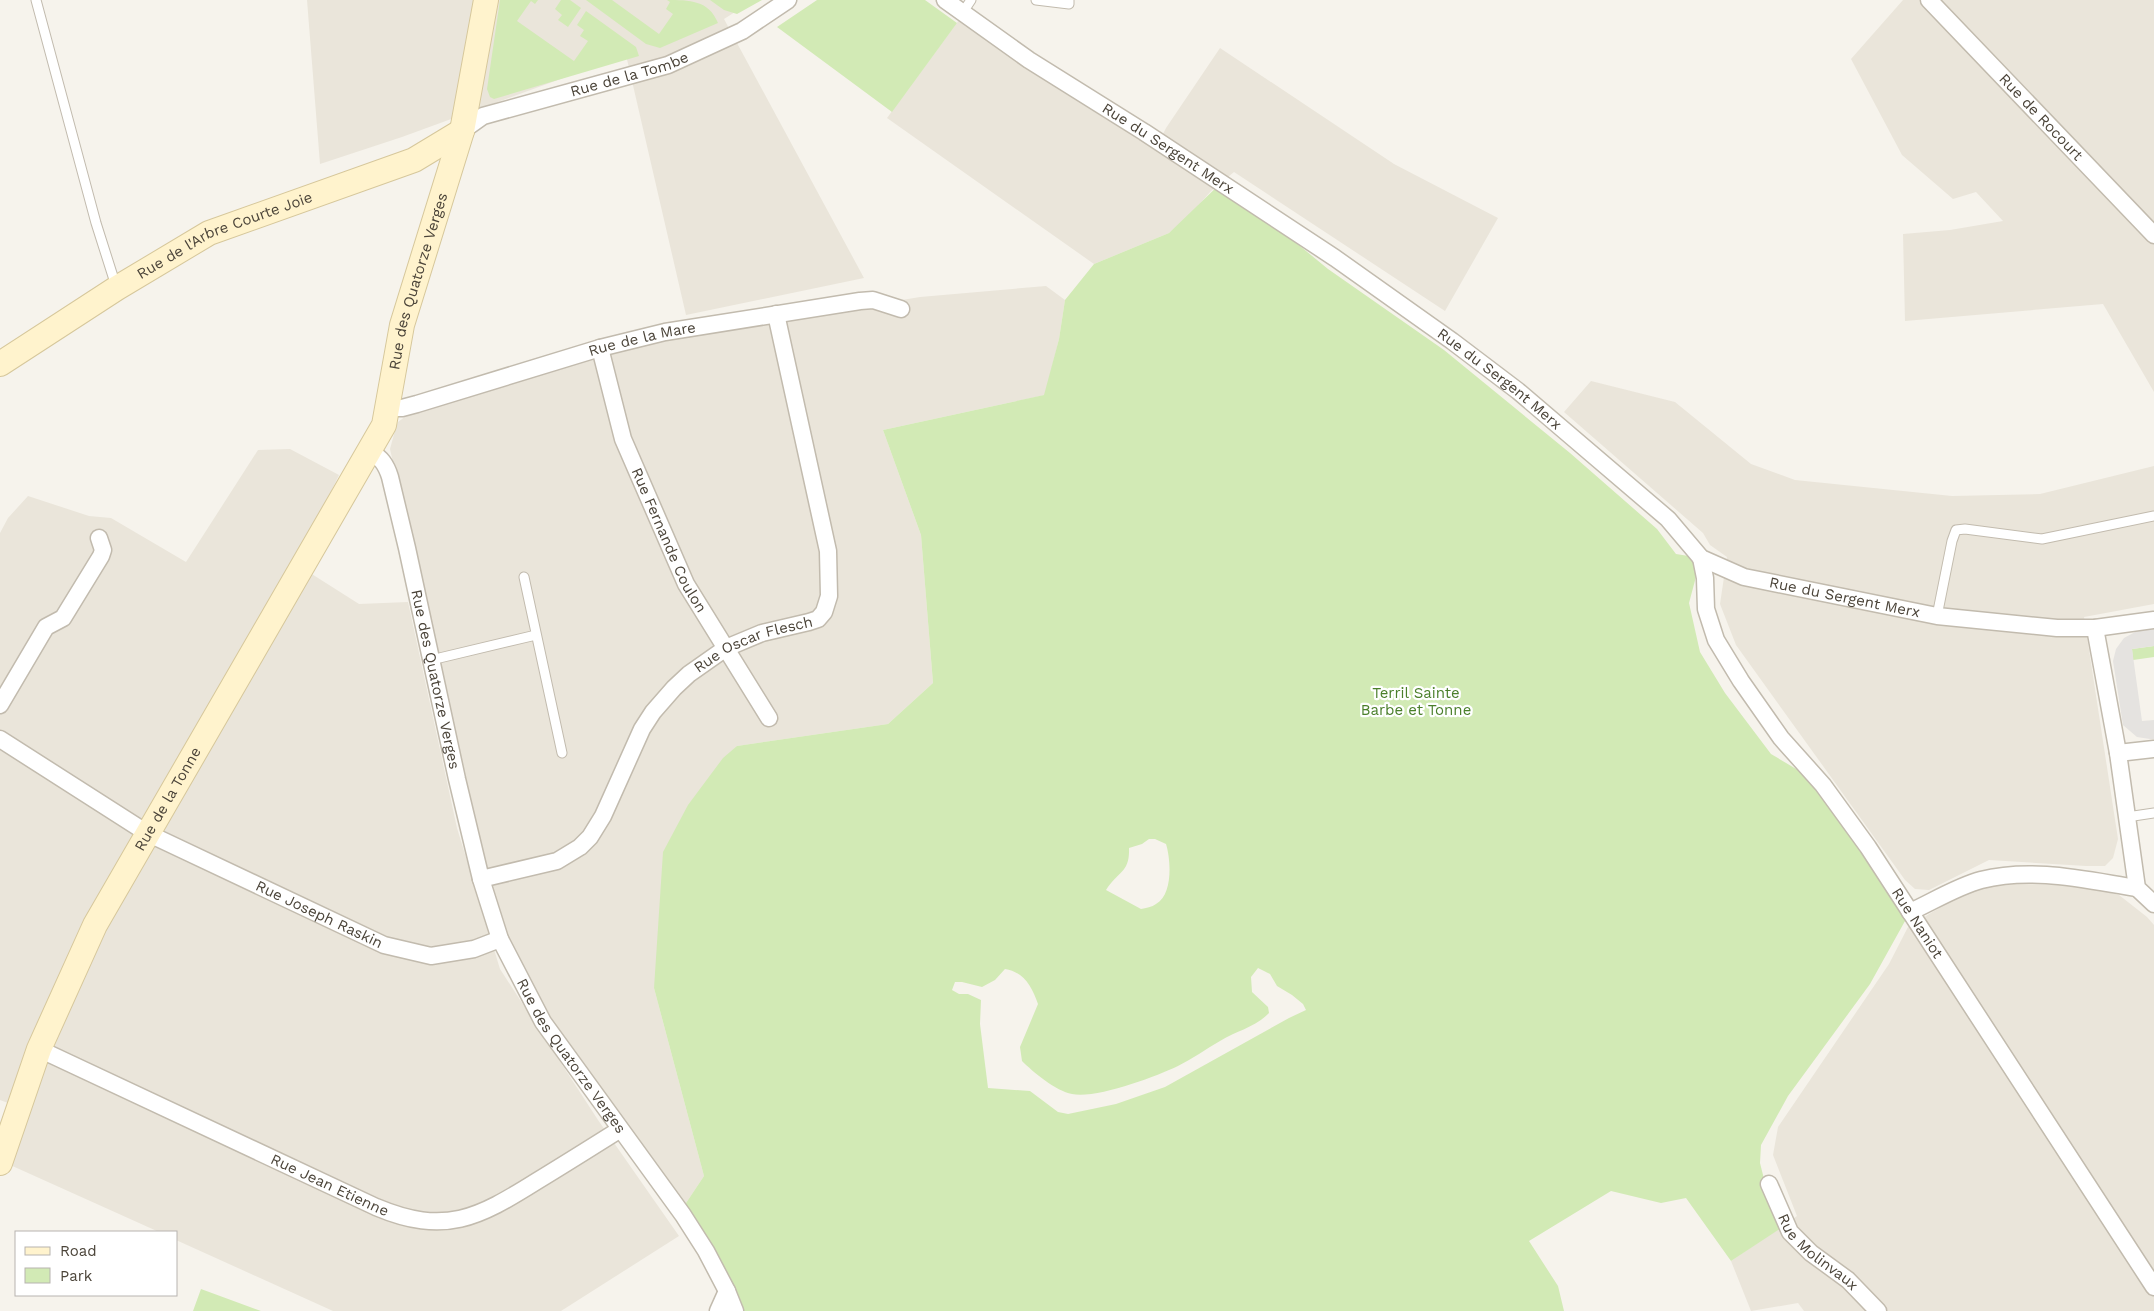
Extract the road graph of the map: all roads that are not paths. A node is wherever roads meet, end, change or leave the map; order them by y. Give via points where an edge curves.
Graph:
1 (36, 0) edge
2 (486, 0) edge
3 (788, 0) edge
4 (945, 0) edge
5 (1036, 0) edge
6 (1069, 0) edge
7 (1929, 0) edge
8 (967, 6) edge
9 (462, 131) junction
10 (2154, 235) edge
11 (117, 288) junction
12 (901, 309) dead end
13 (776, 314) junction
14 (600, 348) junction
15 (0, 364) edge
16 (388, 408) junction
17 (370, 451) junction
18 (2154, 516) edge
19 (99, 538) dead end
20 (1701, 558) junction
21 (524, 577) dead end
22 (1937, 616) junction
23 (2154, 620) edge
24 (2095, 628) junction
25 (536, 636) junction
26 (726, 648) junction
27 (431, 660) junction
28 (0, 706) edge
29 (769, 718) dead end
30 (0, 740) edge
31 (2154, 748) edge
32 (562, 753) dead end
33 (2118, 753) junction
34 (2154, 813) edge
35 (2127, 817) junction
36 (147, 832) junction
37 (481, 879) junction
38 (2137, 888) junction
39 (2154, 904) edge
40 (1910, 912) junction
41 (500, 939) junction
42 (38, 1050) junction
43 (619, 1130) junction
44 (0, 1163) edge
45 (1769, 1184) dead end
46 (2154, 1287) edge
47 (727, 1291) junction
48 (718, 1311) edge
49 (735, 1311) edge
50 (1878, 1311) edge

1 - 11 lane via 96,223
2 - 9 street, Rue des Quatorze Verges
3 - 9 street, Rue de la Tombe via 742,31 668,65 483,116
4 - 8 street, Rue du Sergent Merx
5 - 6 lane via 1069,4
7 - 10 street, Rue de Rocourt
8 - 20 street, Rue du Sergent Merx via 1029,60 1336,258 1452,341 1518,391 1668,519
9 - 11 street, Rue de l'Arbre Courte Joie via 414,160 209,233
9 - 16 street, Rue des Quatorze Verges via 402,325
11 - 15 street, Rue de l'Arbre Courte Joie
12 - 13 street, Rue de la Mare via 873,300 860,300
13 - 14 street, Rue de la Mare via 665,332
13 - 26 street, Rue Oscar Flesch via 828,551 828,604 818,618 809,622 762,633
14 - 16 street, Rue de la Mare via 417,404
14 - 26 street, Rue Fernande Coulon via 624,439 686,584
16 - 17 street, Rue des Quatorze Verges via 384,425
17 - 27 street, Rue des Quatorze Verges via 380,457 388,471
17 - 36 street, Rue de la Tonne
18 - 22 lane via 2042,539 1956,530
19 - 28 street via 103,550 100,556 63,618 46,627
20 - 22 street, Rue du Sergent Merx via 1744,577
20 - 40 street, Rue Naniot via 1706,609 1716,640 1781,738 1823,785
21 - 25 lane
22 - 24 street, Rue du Sergent Merx via 2057,628
23 - 24 street, Rue du Sergent Merx
24 - 33 street
25 - 27 lane
25 - 32 lane
26 - 29 street, Rue Fernande Coulon
26 - 37 street, Rue Oscar Flesch via 689,674 653,712 632,748 604,816 580,846 557,861
27 - 37 street, Rue des Quatorze Verges
30 - 36 street, Rue Joseph Raskin
31 - 33 street
33 - 35 street
34 - 35 lane
35 - 38 street
36 - 41 street, Rue Joseph Raskin via 384,945 431,956 474,949
36 - 42 street, Rue de la Tonne via 95,925
37 - 41 street, Rue des Quatorze Verges
38 - 39 street
38 - 40 street via 2054,875 2013,874 1979,881
40 - 46 street, Rue Naniot
41 - 43 street, Rue des Quatorze Verges via 543,1022
42 - 43 street, Rue Jean Etienne via 376,1207 405,1218 433,1222 461,1220 489,1210
42 - 44 street, Rue de la Tonne
43 - 47 street, Rue des Quatorze Verges via 683,1216
45 - 50 street, Rue Molinvaux via 1790,1232 1811,1253 1848,1280
47 - 48 street
47 - 49 street, Rue des Quatorze Verges

